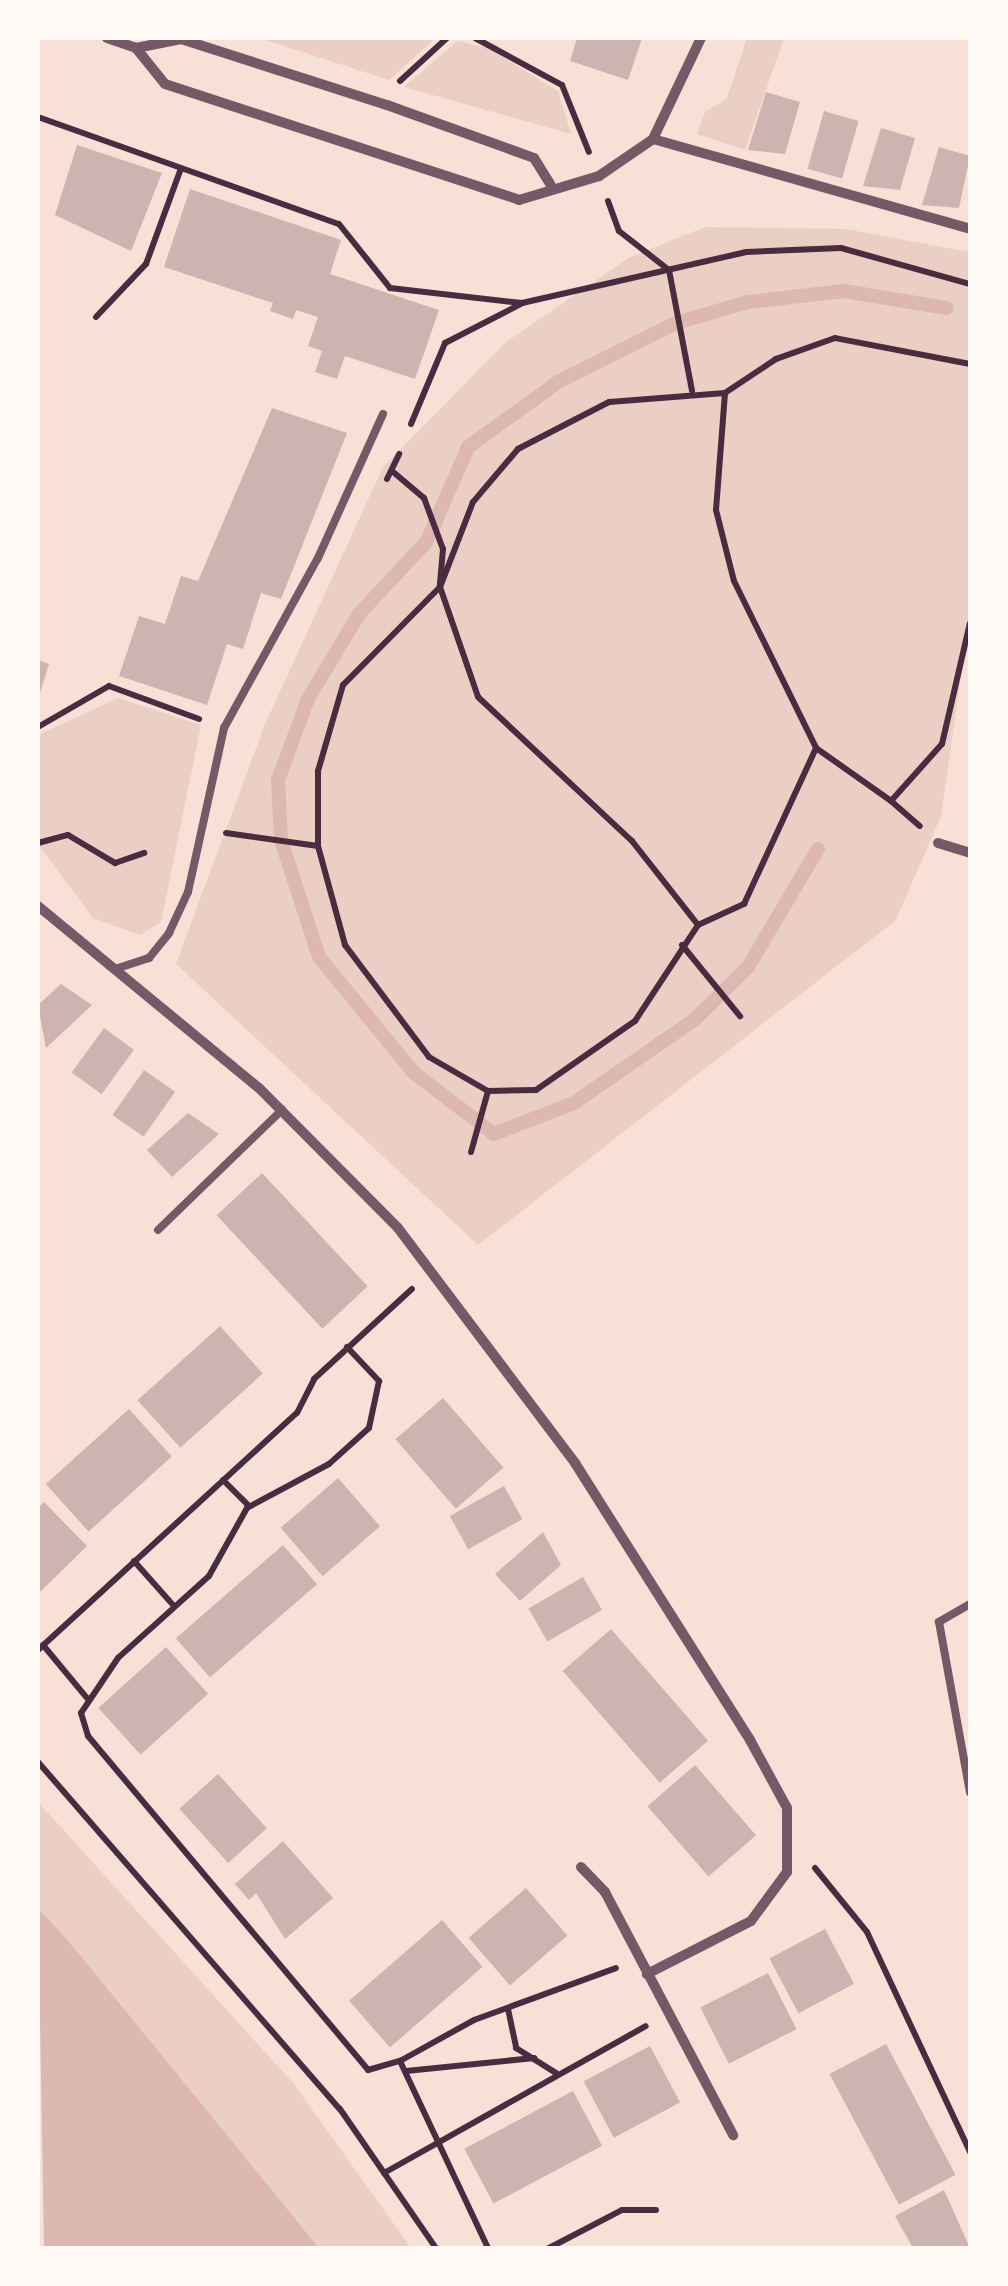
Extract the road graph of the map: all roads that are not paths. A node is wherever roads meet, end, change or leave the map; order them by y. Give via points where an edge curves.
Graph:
1 (106, 38) edge
2 (701, 38) edge
3 (136, 48) junction
4 (653, 139) junction
5 (550, 184) junction
6 (970, 229) edge
7 (383, 414) dead end
8 (938, 842) road end
9 (970, 853) edge
10 (38, 906) edge
11 (115, 968) junction
12 (282, 1110) junction
13 (158, 1230) dead end
14 (970, 1604) edge
15 (970, 1792) edge
16 (581, 1867) dead end
17 (648, 1974) junction
18 (733, 2135) dead end

1 - 3 street
2 - 4 street
3 - 5 street via 181,40 387,105 534,158
3 - 5 street via 147,70 184,90 520,200
4 - 5 street via 599,176
4 - 6 street
7 - 11 lane via 318,558 224,728 203,828 170,933 150,958
8 - 9 street
10 - 11 street
11 - 12 street
12 - 13 lane
12 - 17 street via 432,1271 656,1584 788,1808 789,1862 751,1921
14 - 15 lane via 940,1622
16 - 17 street
17 - 18 street

